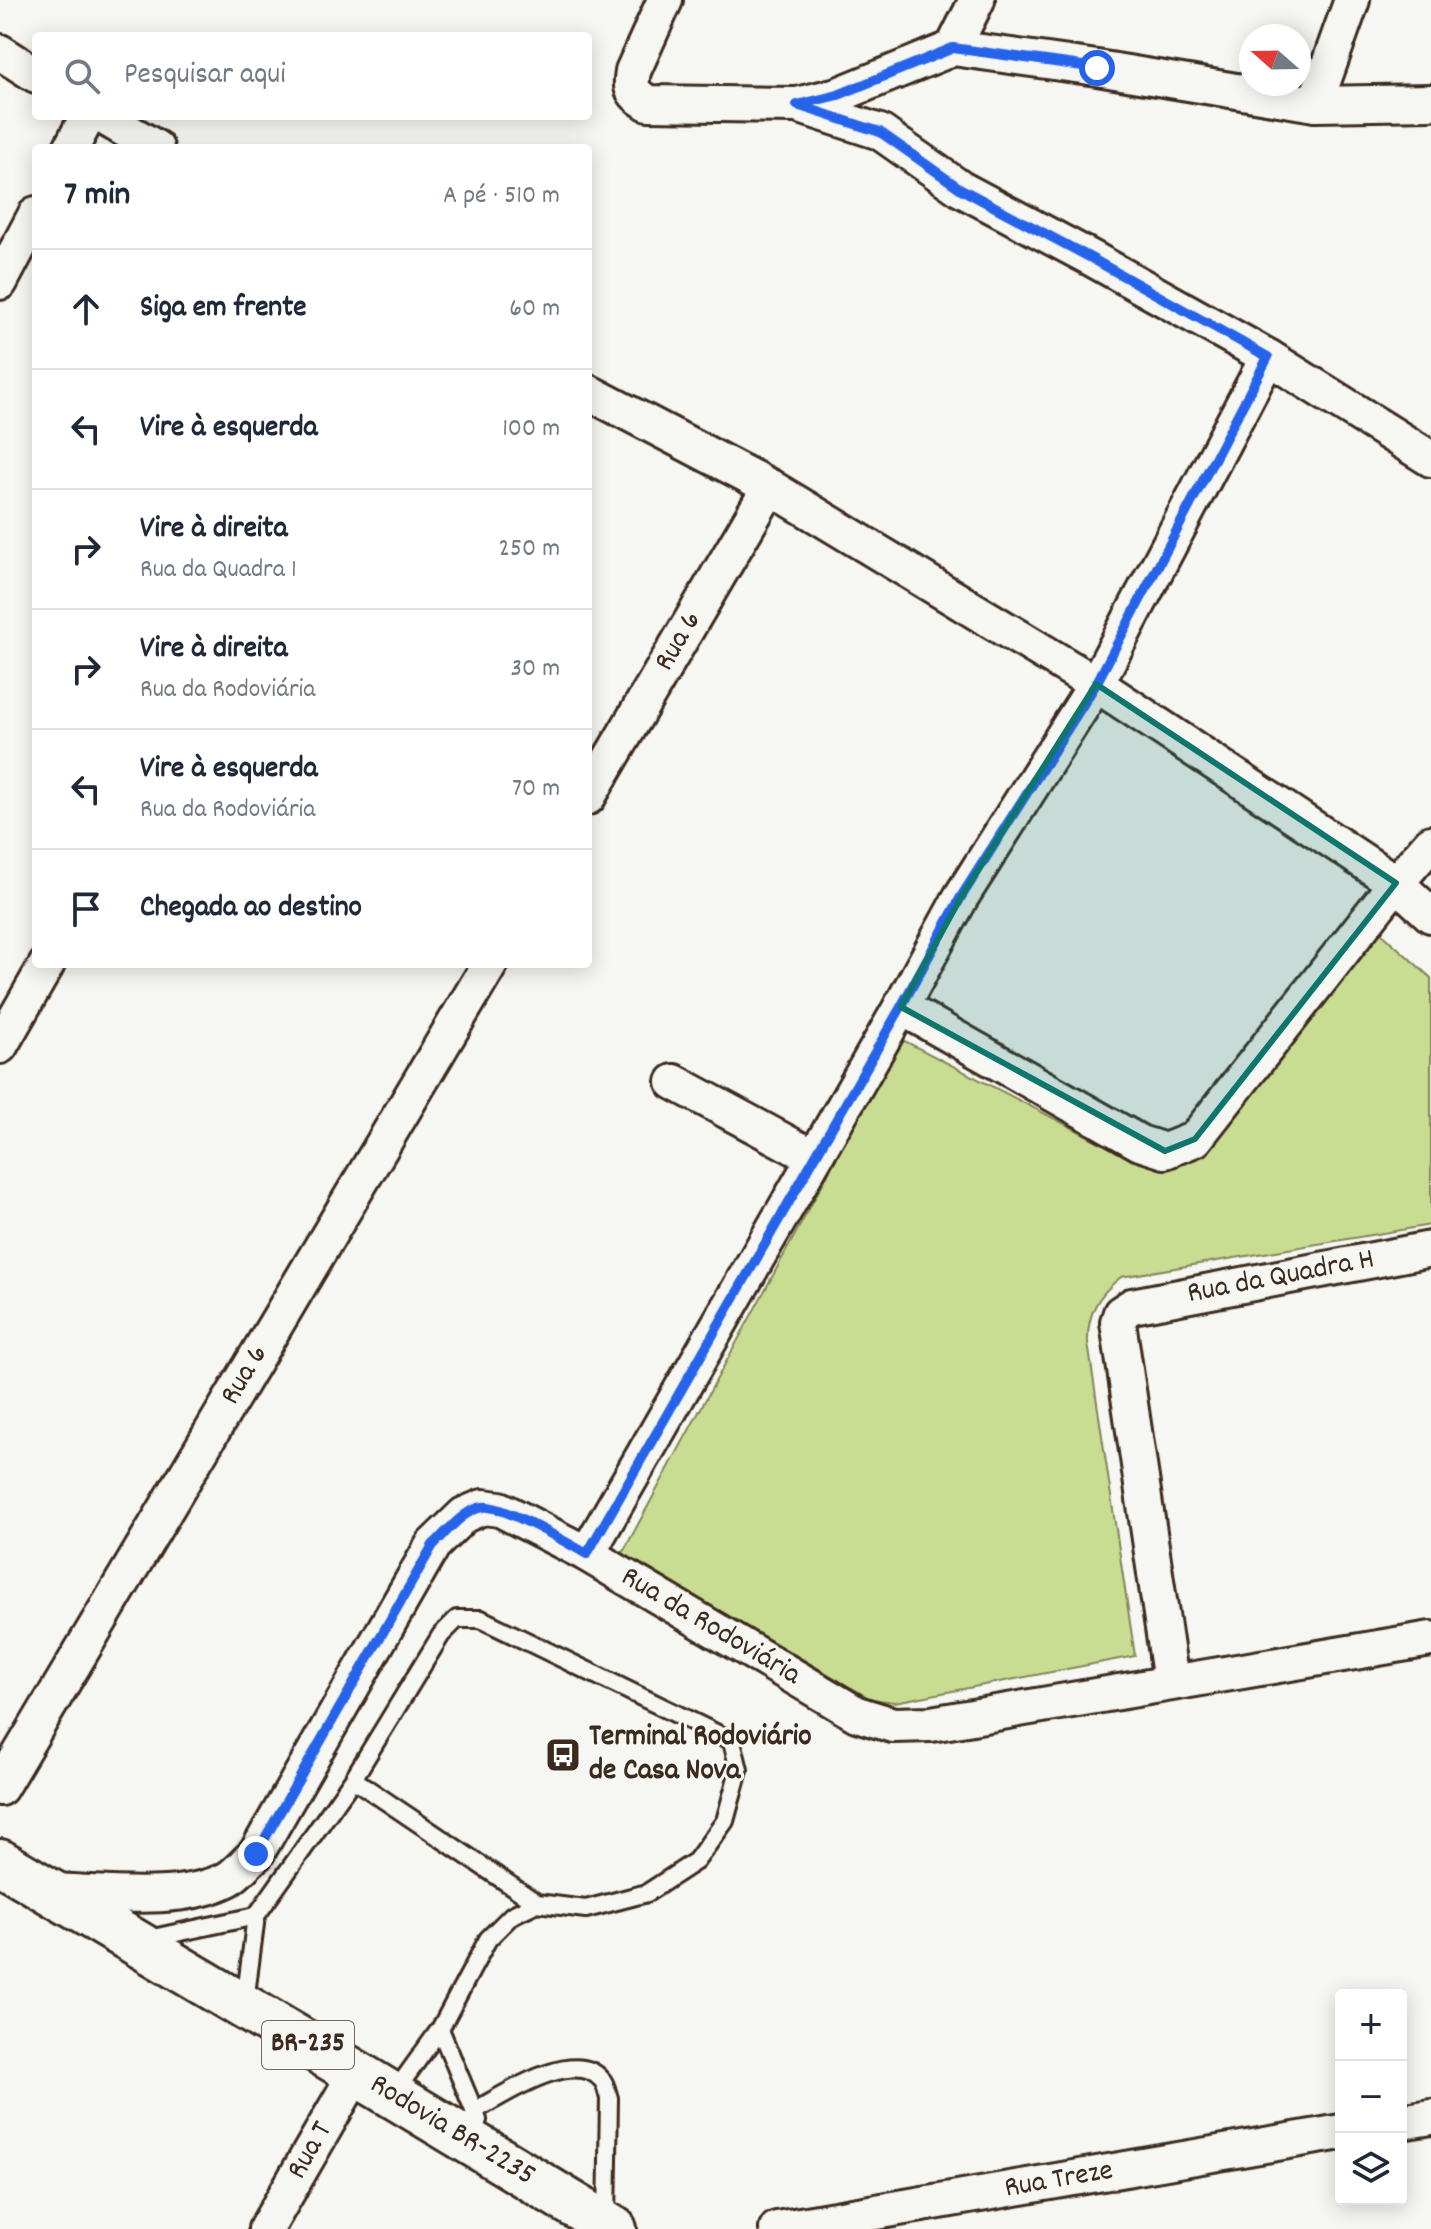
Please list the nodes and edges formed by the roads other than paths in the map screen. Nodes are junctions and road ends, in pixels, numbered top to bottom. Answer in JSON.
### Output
{"nodes":[{"id":1,"x":665,"y":0,"type":"edge"},
{"id":2,"x":977,"y":0,"type":"edge"},
{"id":3,"x":1352,"y":0,"type":"edge"},
{"id":4,"x":953,"y":48,"type":"junction"},
{"id":5,"x":0,"y":52,"type":"edge"},
{"id":6,"x":32,"y":72,"type":"edge"},
{"id":7,"x":1431,"y":102,"type":"edge"},
{"id":8,"x":1315,"y":104,"type":"junction"},
{"id":9,"x":797,"y":105,"type":"junction"},
{"id":10,"x":86,"y":120,"type":"edge"},
{"id":11,"x":109,"y":120,"type":"edge"},
{"id":12,"x":73,"y":144,"type":"edge"},
{"id":13,"x":149,"y":144,"type":"edge"},
{"id":14,"x":32,"y":222,"type":"edge"},
{"id":15,"x":0,"y":282,"type":"edge"},
{"id":16,"x":1268,"y":357,"type":"junction"},
{"id":17,"x":592,"y":394,"type":"edge"},
{"id":18,"x":1431,"y":459,"type":"edge"},
{"id":19,"x":770,"y":487,"type":"junction"},
{"id":20,"x":1096,"y":684,"type":"junction"},
{"id":21,"x":592,"y":790,"type":"edge"},
{"id":22,"x":1431,"y":843,"type":"edge"},
{"id":23,"x":1396,"y":883,"type":"junction"},
{"id":24,"x":1431,"y":915,"type":"edge"},
{"id":25,"x":45,"y":968,"type":"edge"},
{"id":26,"x":488,"y":968,"type":"edge"},
{"id":27,"x":901,"y":1007,"type":"junction"},
{"id":28,"x":0,"y":1046,"type":"edge"},
{"id":29,"x":674,"y":1082,"type":"dead end"},
{"id":30,"x":813,"y":1157,"type":"junction"},
{"id":31,"x":1431,"y":1249,"type":"edge"},
{"id":32,"x":587,"y":1554,"type":"junction"},
{"id":33,"x":1431,"y":1639,"type":"edge"},
{"id":34,"x":1171,"y":1682,"type":"junction"},
{"id":35,"x":353,"y":1779,"type":"junction"},
{"id":36,"x":0,"y":1788,"type":"edge"},
{"id":37,"x":0,"y":1862,"type":"edge"},
{"id":38,"x":48,"y":1891,"type":"junction"},
{"id":39,"x":537,"y":1903,"type":"junction"},
{"id":40,"x":256,"y":1916,"type":"junction"},
{"id":41,"x":135,"y":1942,"type":"junction"},
{"id":42,"x":245,"y":2007,"type":"junction"},
{"id":43,"x":440,"y":2029,"type":"junction"},
{"id":44,"x":356,"y":2073,"type":"junction"},
{"id":45,"x":393,"y":2095,"type":"junction"},
{"id":46,"x":474,"y":2111,"type":"junction"},
{"id":47,"x":1431,"y":2117,"type":"edge"},
{"id":48,"x":1407,"y":2121,"type":"edge"},
{"id":49,"x":1335,"y":2133,"type":"edge"},
{"id":50,"x":493,"y":2157,"type":"junction"},
{"id":51,"x":611,"y":2227,"type":"edge"},
{"id":52,"x":266,"y":2229,"type":"edge"},
{"id":53,"x":777,"y":2229,"type":"edge"}],
"edges":[{"from":1,"to":9,"type":"street"},
{"from":2,"to":4,"type":"street"},
{"from":3,"to":8,"type":"street"},
{"from":4,"to":8,"type":"street"},
{"from":4,"to":9,"type":"street"},
{"from":5,"to":6,"type":"street"},
{"from":7,"to":8,"type":"street"},
{"from":9,"to":16,"type":"street"},
{"from":10,"to":12,"type":"street"},
{"from":11,"to":13,"type":"street"},
{"from":14,"to":15,"type":"street"},
{"from":16,"to":18,"type":"street"},
{"from":16,"to":20,"type":"street"},
{"from":17,"to":19,"type":"street"},
{"from":19,"to":20,"type":"street"},
{"from":19,"to":21,"type":"street","name":"Rua 6"},
{"from":20,"to":23,"type":"street"},
{"from":20,"to":27,"type":"street"},
{"from":22,"to":23,"type":"street"},
{"from":23,"to":24,"type":"street"},
{"from":23,"to":27,"type":"street"},
{"from":25,"to":28,"type":"street"},
{"from":26,"to":36,"type":"street","name":"Rua 6"},
{"from":27,"to":30,"type":"street"},
{"from":29,"to":30,"type":"street"},
{"from":30,"to":32,"type":"street"},
{"from":31,"to":34,"type":"street","name":"Rua da Quadra H"},
{"from":32,"to":34,"type":"street","name":"Rua da Rodoviária"},
{"from":32,"to":38,"type":"street","name":"Rua da Rodoviária"},
{"from":33,"to":34,"type":"street","name":"Rua da Rodoviária"},
{"from":35,"to":39,"type":"lane"},
{"from":35,"to":39,"type":"lane"},
{"from":35,"to":40,"type":"lane"},
{"from":37,"to":38,"type":"main road","name":"Rodovia BR-2235","number":"BR-235"},
{"from":38,"to":41,"type":"main road","name":"Rodovia BR-2235","number":"BR-235"},
{"from":39,"to":43,"type":"lane"},
{"from":40,"to":41,"type":"lane"},
{"from":40,"to":42,"type":"lane"},
{"from":41,"to":42,"type":"main road","name":"Rodovia BR-2235","number":"BR-235"},
{"from":42,"to":44,"type":"main road","name":"Rodovia BR-2235","number":"BR-235"},
{"from":43,"to":45,"type":"lane"},
{"from":43,"to":46,"type":"lane"},
{"from":44,"to":45,"type":"main road","name":"Rodovia BR-2235","number":"BR-235"},
{"from":44,"to":52,"type":"street","name":"Rua T"},
{"from":45,"to":50,"type":"main road","name":"Rodovia BR-2235","number":"BR-235"},
{"from":46,"to":50,"type":"lane"},
{"from":46,"to":51,"type":"lane"},
{"from":47,"to":48,"type":"street"},
{"from":49,"to":53,"type":"street","name":"Rua Treze"},
{"from":50,"to":51,"type":"main road","name":"Rodovia BR-2235","number":"BR-235"}]}
